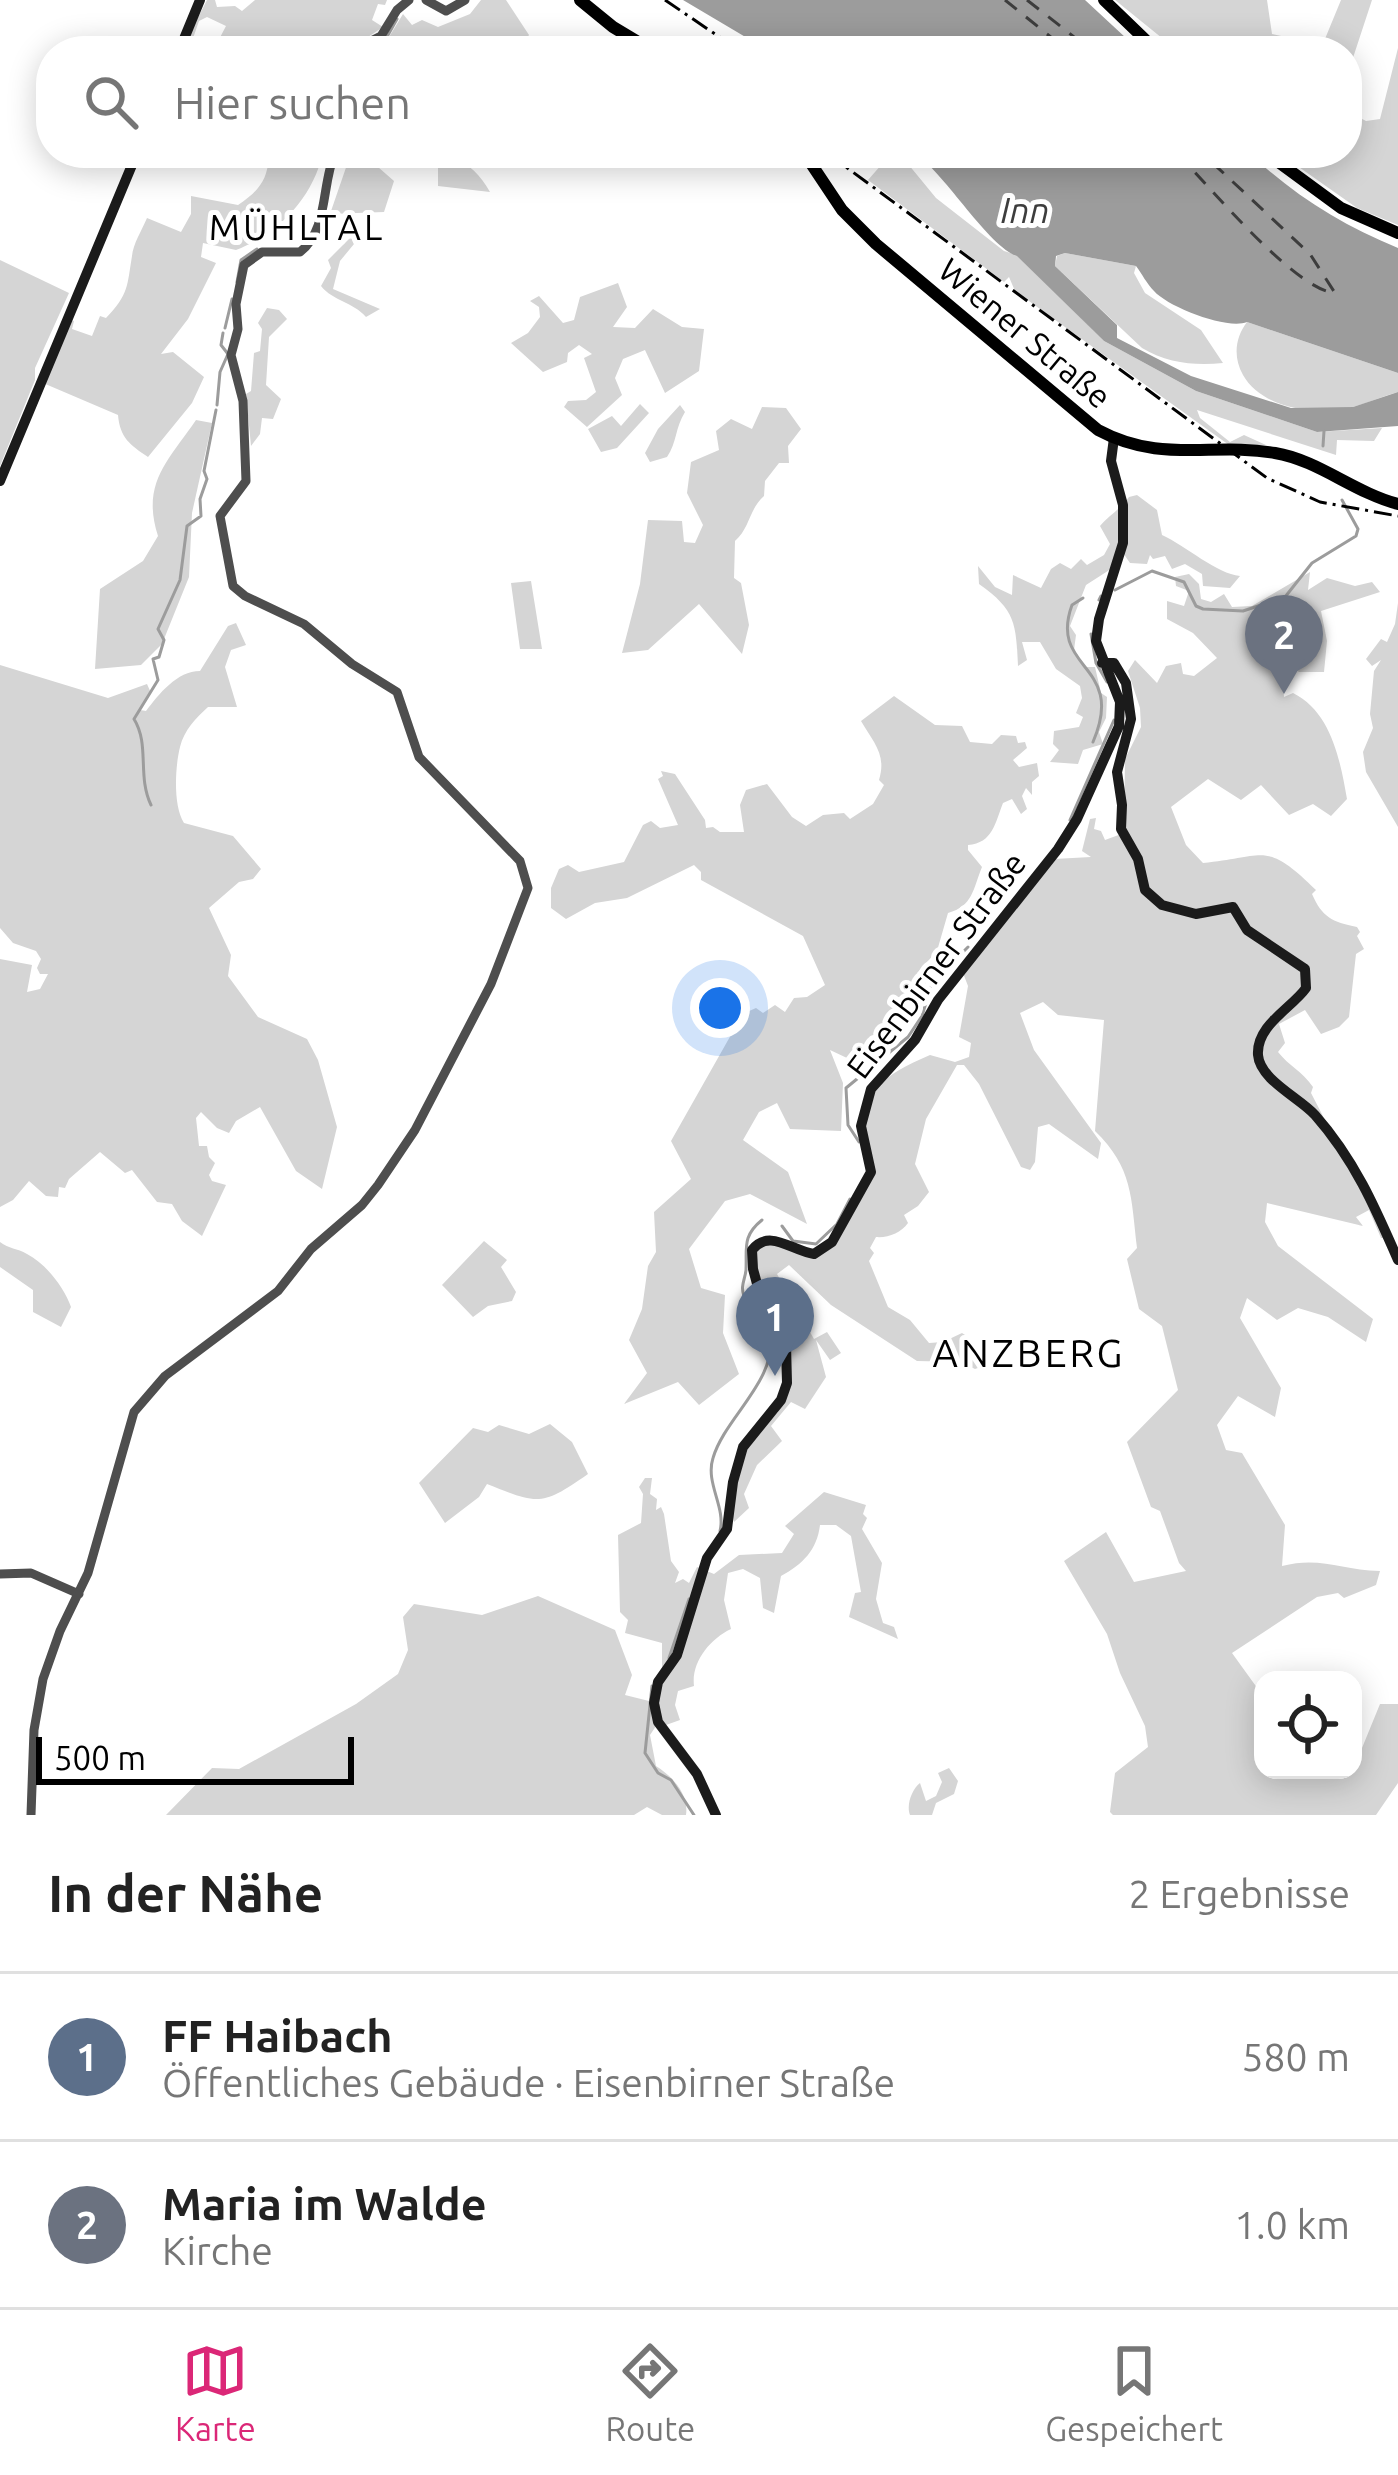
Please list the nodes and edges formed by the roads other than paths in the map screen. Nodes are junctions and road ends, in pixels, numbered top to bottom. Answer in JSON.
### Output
{"nodes":[{"id":1,"x":409,"y":0,"type":"edge"},
{"id":2,"x":426,"y":0,"type":"edge"},
{"id":3,"x":465,"y":0,"type":"edge"},
{"id":4,"x":580,"y":0,"type":"edge"},
{"id":5,"x":1104,"y":0,"type":"edge"},
{"id":6,"x":199,"y":3,"type":"edge"},
{"id":7,"x":185,"y":36,"type":"edge"},
{"id":8,"x":381,"y":36,"type":"edge"},
{"id":9,"x":628,"y":36,"type":"edge"},
{"id":10,"x":1141,"y":36,"type":"edge"},
{"id":11,"x":131,"y":168,"type":"edge"},
{"id":12,"x":328,"y":168,"type":"edge"},
{"id":13,"x":814,"y":168,"type":"edge"},
{"id":14,"x":1286,"y":168,"type":"edge"},
{"id":15,"x":1398,"y":233,"type":"edge"},
{"id":16,"x":1114,"y":438,"type":"junction"},
{"id":17,"x":0,"y":481,"type":"edge"},
{"id":18,"x":1398,"y":503,"type":"edge"},
{"id":19,"x":1102,"y":663,"type":"junction"},
{"id":20,"x":1398,"y":1260,"type":"edge"},
{"id":21,"x":0,"y":1574,"type":"edge"},
{"id":22,"x":79,"y":1594,"type":"junction"},
{"id":23,"x":31,"y":1815,"type":"edge"},
{"id":24,"x":716,"y":1815,"type":"edge"}],
"edges":[{"from":1,"to":8,"type":"street"},
{"from":2,"to":3,"type":"street"},
{"from":4,"to":9,"type":"main road"},
{"from":5,"to":10,"type":"main road"},
{"from":6,"to":7,"type":"main road"},
{"from":11,"to":17,"type":"main road"},
{"from":12,"to":22,"type":"street"},
{"from":13,"to":16,"type":"main road","name":"Wiener Straße"},
{"from":14,"to":15,"type":"main road"},
{"from":16,"to":18,"type":"main road","name":"Wiener Straße"},
{"from":16,"to":19,"type":"main road","name":"Eisenbirner Straße"},
{"from":19,"to":20,"type":"main road"},
{"from":19,"to":24,"type":"main road","name":"Eisenbirner Straße"},
{"from":21,"to":22,"type":"street"},
{"from":22,"to":23,"type":"street"}]}
